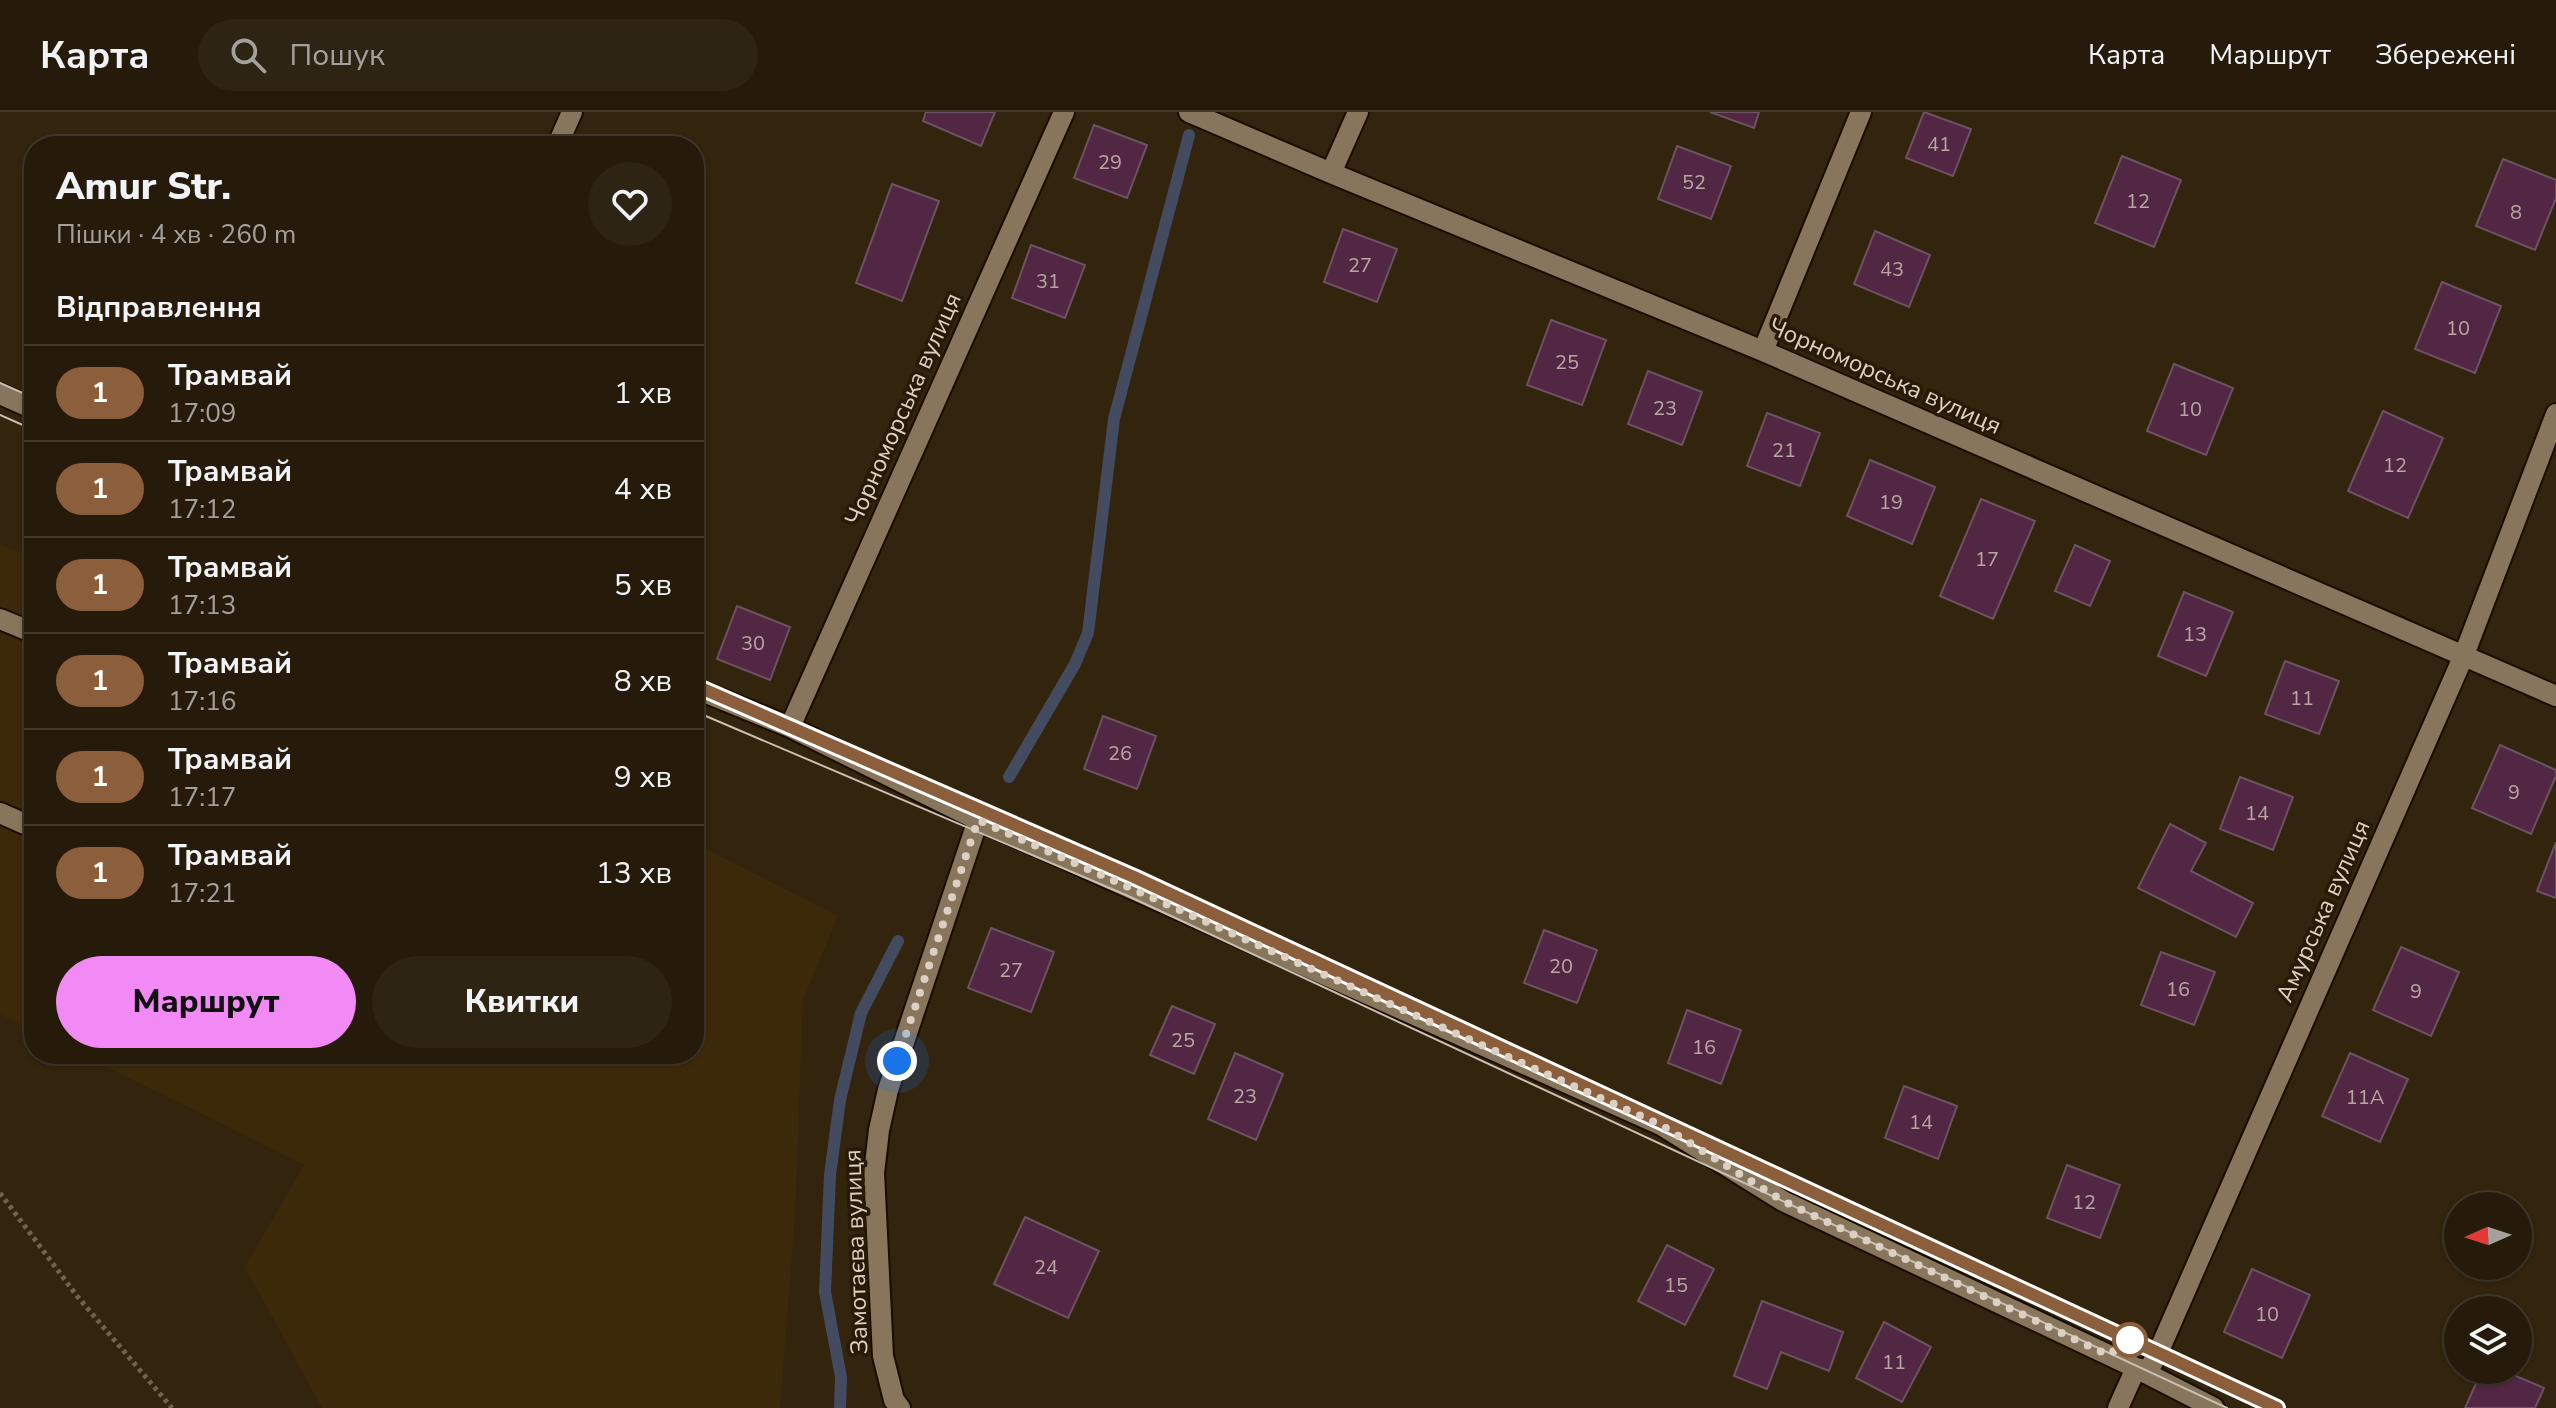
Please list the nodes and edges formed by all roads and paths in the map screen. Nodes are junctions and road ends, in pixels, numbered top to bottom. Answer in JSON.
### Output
{"nodes":[{"id":1,"x":572,"y":112,"type":"edge"},
{"id":2,"x":1064,"y":112,"type":"edge"},
{"id":3,"x":1189,"y":112,"type":"edge"},
{"id":4,"x":1358,"y":112,"type":"edge"},
{"id":5,"x":1861,"y":112,"type":"edge"},
{"id":6,"x":561,"y":136,"type":"edge"},
{"id":7,"x":1331,"y":173,"type":"junction"},
{"id":8,"x":1763,"y":351,"type":"junction"},
{"id":9,"x":0,"y":394,"type":"edge"},
{"id":10,"x":24,"y":405,"type":"edge"},
{"id":11,"x":2556,"y":414,"type":"edge"},
{"id":12,"x":0,"y":619,"type":"edge"},
{"id":13,"x":24,"y":629,"type":"edge"},
{"id":14,"x":2464,"y":655,"type":"junction"},
{"id":15,"x":704,"y":692,"type":"edge"},
{"id":16,"x":2556,"y":696,"type":"edge"},
{"id":17,"x":790,"y":727,"type":"junction"},
{"id":18,"x":0,"y":813,"type":"edge"},
{"id":19,"x":978,"y":820,"type":"junction"},
{"id":20,"x":24,"y":824,"type":"edge"},
{"id":21,"x":0,"y":1193,"type":"edge"},
{"id":22,"x":2136,"y":1368,"type":"junction"},
{"id":23,"x":172,"y":1408,"type":"edge"},
{"id":24,"x":900,"y":1408,"type":"edge"},
{"id":25,"x":2118,"y":1408,"type":"edge"},
{"id":26,"x":2214,"y":1408,"type":"edge"}],
"edges":[{"from":1,"to":6,"type":"street"},
{"from":2,"to":17,"type":"street","name":"Чорноморська вулиця"},
{"from":3,"to":7,"type":"street","name":"Чорноморська вулиця"},
{"from":4,"to":7,"type":"street"},
{"from":5,"to":8,"type":"street"},
{"from":7,"to":8,"type":"street","name":"Чорноморська вулиця"},
{"from":8,"to":14,"type":"street","name":"Чорноморська вулиця"},
{"from":9,"to":10,"type":"street"},
{"from":11,"to":14,"type":"street","name":"Амурська вулиця"},
{"from":12,"to":13,"type":"street"},
{"from":14,"to":16,"type":"street","name":"Чорноморська вулиця"},
{"from":14,"to":22,"type":"street","name":"Амурська вулиця"},
{"from":15,"to":17,"type":"street"},
{"from":17,"to":19,"type":"street"},
{"from":18,"to":20,"type":"street"},
{"from":19,"to":22,"type":"street"},
{"from":19,"to":24,"type":"street","name":"Замотаєва вулиця"},
{"from":21,"to":23,"type":"path"},
{"from":22,"to":25,"type":"street","name":"Амурська вулиця"},
{"from":22,"to":26,"type":"street"}]}
